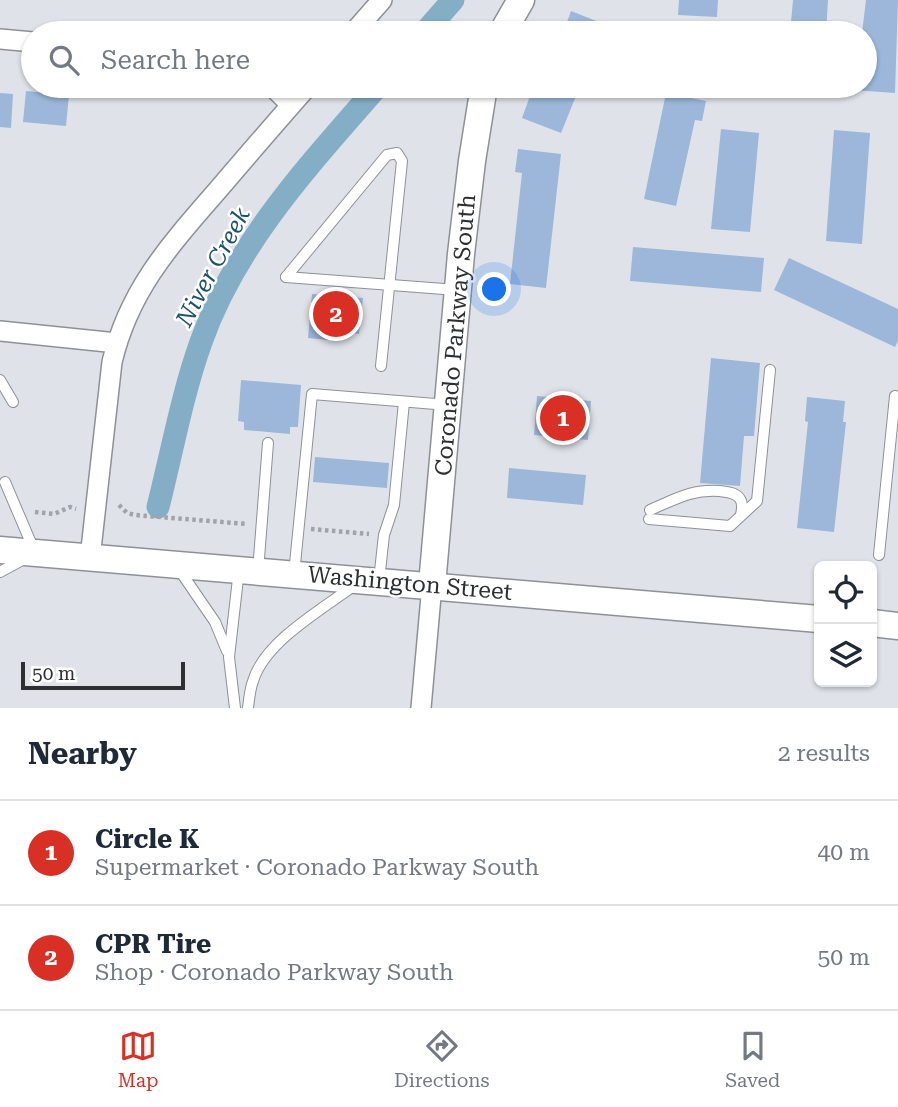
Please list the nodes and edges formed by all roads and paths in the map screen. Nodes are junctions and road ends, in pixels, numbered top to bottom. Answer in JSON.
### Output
{"nodes":[{"id":1,"x":382,"y":0,"type":"edge"},
{"id":2,"x":521,"y":0,"type":"edge"},
{"id":3,"x":364,"y":21,"type":"edge"},
{"id":4,"x":509,"y":21,"type":"edge"},
{"id":5,"x":0,"y":38,"type":"edge"},
{"id":6,"x":21,"y":41,"type":"edge"},
{"id":7,"x":284,"y":98,"type":"edge"},
{"id":8,"x":297,"y":98,"type":"edge"},
{"id":9,"x":482,"y":98,"type":"edge"},
{"id":10,"x":291,"y":105,"type":"junction"},
{"id":11,"x":389,"y":284,"type":"junction"},
{"id":12,"x":458,"y":290,"type":"junction"},
{"id":13,"x":0,"y":331,"type":"edge"},
{"id":14,"x":117,"y":343,"type":"junction"},
{"id":15,"x":382,"y":366,"type":"dead end"},
{"id":16,"x":770,"y":370,"type":"dead end"},
{"id":17,"x":0,"y":380,"type":"edge"},
{"id":18,"x":895,"y":396,"type":"dead end"},
{"id":19,"x":13,"y":402,"type":"dead end"},
{"id":20,"x":404,"y":402,"type":"junction"},
{"id":21,"x":448,"y":405,"type":"junction"},
{"id":22,"x":268,"y":443,"type":"dead end"},
{"id":23,"x":2,"y":485,"type":"edge"},
{"id":24,"x":72,"y":509,"type":"dead end"},
{"id":25,"x":28,"y":511,"type":"dead end"},
{"id":26,"x":741,"y":515,"type":"junction"},
{"id":27,"x":0,"y":550,"type":"edge"},
{"id":28,"x":35,"y":553,"type":"junction"},
{"id":29,"x":879,"y":555,"type":"dead end"},
{"id":30,"x":90,"y":558,"type":"junction"},
{"id":31,"x":176,"y":565,"type":"junction"},
{"id":32,"x":248,"y":570,"type":"junction"},
{"id":33,"x":0,"y":572,"type":"edge"},
{"id":34,"x":294,"y":574,"type":"junction"},
{"id":35,"x":370,"y":580,"type":"junction"},
{"id":36,"x":432,"y":585,"type":"junction"},
{"id":37,"x":814,"y":619,"type":"edge"},
{"id":38,"x":877,"y":624,"type":"edge"},
{"id":39,"x":898,"y":626,"type":"edge"},
{"id":40,"x":229,"y":657,"type":"junction"},
{"id":41,"x":235,"y":708,"type":"edge"},
{"id":42,"x":248,"y":708,"type":"edge"},
{"id":43,"x":421,"y":708,"type":"edge"}],
"edges":[{"from":1,"to":3,"type":"street"},
{"from":2,"to":4,"type":"main road"},
{"from":5,"to":6,"type":"street"},
{"from":7,"to":10,"type":"street"},
{"from":8,"to":10,"type":"street"},
{"from":9,"to":12,"type":"main road","name":"Coronado Parkway South"},
{"from":10,"to":14,"type":"street"},
{"from":11,"to":11,"type":"lane"},
{"from":11,"to":12,"type":"lane"},
{"from":11,"to":15,"type":"lane"},
{"from":12,"to":21,"type":"main road","name":"Coronado Parkway South"},
{"from":13,"to":14,"type":"street"},
{"from":14,"to":30,"type":"street"},
{"from":16,"to":26,"type":"lane"},
{"from":17,"to":19,"type":"lane"},
{"from":18,"to":29,"type":"lane"},
{"from":20,"to":21,"type":"lane"},
{"from":20,"to":34,"type":"lane"},
{"from":20,"to":35,"type":"lane"},
{"from":21,"to":36,"type":"main road","name":"Coronado Parkway South"},
{"from":22,"to":32,"type":"lane"},
{"from":23,"to":28,"type":"lane"},
{"from":24,"to":25,"type":"path"},
{"from":26,"to":26,"type":"lane"},
{"from":27,"to":28,"type":"main road","name":"Washington Street"},
{"from":28,"to":30,"type":"main road","name":"Washington Street"},
{"from":28,"to":33,"type":"lane"},
{"from":30,"to":31,"type":"main road","name":"Washington Street"},
{"from":31,"to":32,"type":"main road","name":"Washington Street"},
{"from":31,"to":40,"type":"lane"},
{"from":32,"to":34,"type":"main road","name":"Washington Street"},
{"from":32,"to":40,"type":"lane"},
{"from":34,"to":35,"type":"main road","name":"Washington Street"},
{"from":35,"to":36,"type":"main road","name":"Washington Street"},
{"from":35,"to":42,"type":"lane"},
{"from":36,"to":37,"type":"main road","name":"Washington Street"},
{"from":36,"to":43,"type":"street"},
{"from":38,"to":39,"type":"main road"},
{"from":40,"to":41,"type":"lane"}]}
